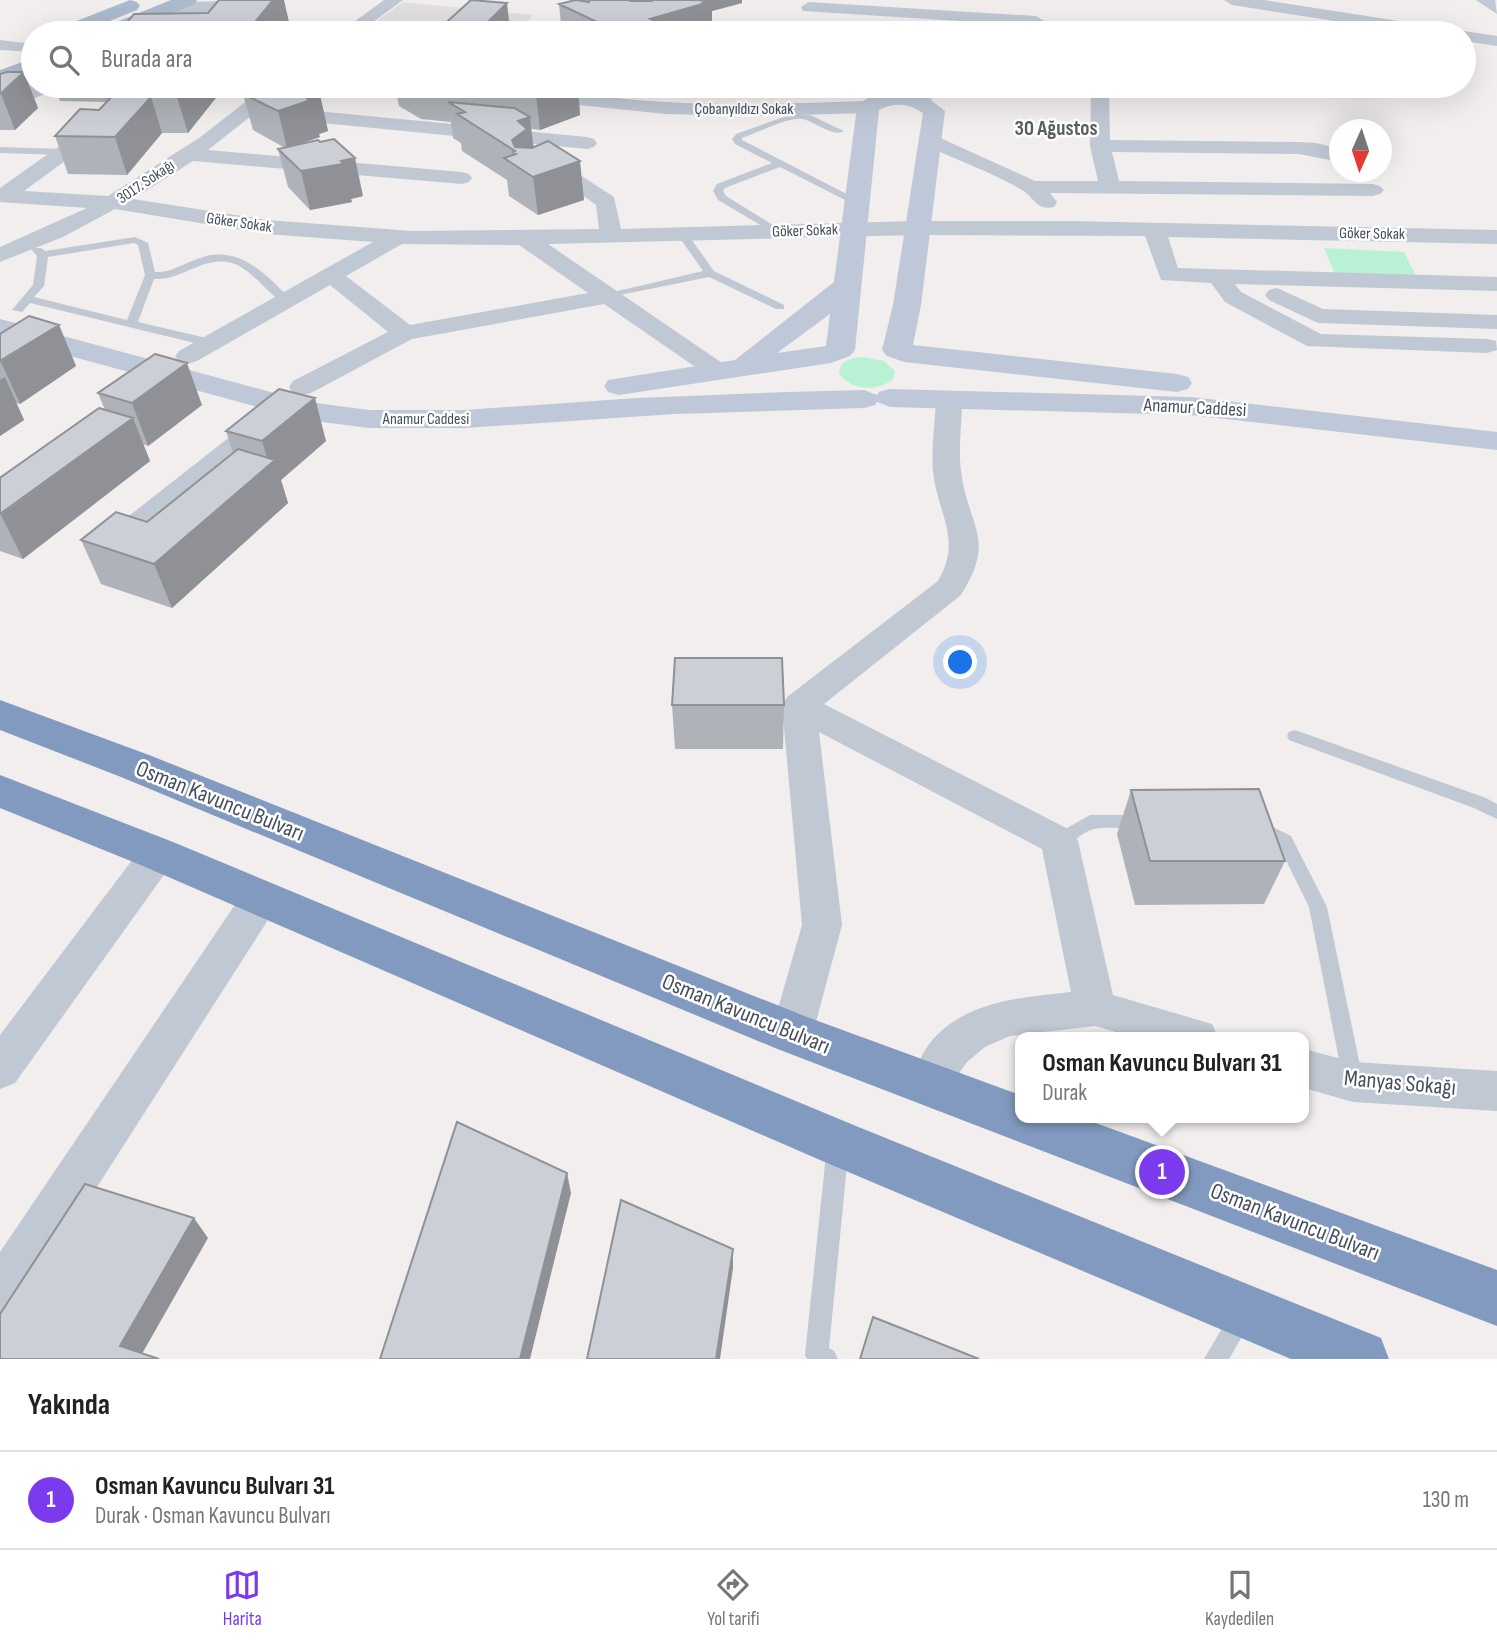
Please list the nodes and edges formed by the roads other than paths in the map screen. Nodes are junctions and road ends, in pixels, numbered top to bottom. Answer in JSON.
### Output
{"nodes":[{"id":1,"x":145,"y":0,"type":"edge"},
{"id":2,"x":249,"y":0,"type":"edge"},
{"id":3,"x":395,"y":0,"type":"edge"},
{"id":4,"x":1023,"y":0,"type":"edge"},
{"id":5,"x":1232,"y":0,"type":"edge"},
{"id":6,"x":1484,"y":0,"type":"edge"},
{"id":7,"x":180,"y":3,"type":"edge"},
{"id":8,"x":809,"y":7,"type":"dead end"},
{"id":9,"x":1497,"y":9,"type":"edge"},
{"id":10,"x":681,"y":12,"type":"edge"},
{"id":11,"x":93,"y":21,"type":"edge"},
{"id":12,"x":136,"y":21,"type":"edge"},
{"id":13,"x":364,"y":21,"type":"edge"},
{"id":14,"x":700,"y":21,"type":"edge"},
{"id":15,"x":971,"y":21,"type":"edge"},
{"id":16,"x":1036,"y":21,"type":"edge"},
{"id":17,"x":1367,"y":21,"type":"edge"},
{"id":18,"x":1476,"y":38,"type":"edge"},
{"id":19,"x":1497,"y":41,"type":"edge"},
{"id":20,"x":0,"y":45,"type":"edge"},
{"id":21,"x":21,"y":50,"type":"edge"},
{"id":22,"x":21,"y":54,"type":"edge"},
{"id":23,"x":0,"y":59,"type":"edge"},
{"id":24,"x":21,"y":61,"type":"edge"},
{"id":25,"x":0,"y":77,"type":"edge"},
{"id":26,"x":21,"y":98,"type":"edge"},
{"id":27,"x":151,"y":98,"type":"edge"},
{"id":28,"x":262,"y":98,"type":"edge"},
{"id":29,"x":580,"y":98,"type":"edge"},
{"id":30,"x":920,"y":98,"type":"edge"},
{"id":31,"x":1100,"y":98,"type":"edge"},
{"id":32,"x":917,"y":100,"type":"junction"},
{"id":33,"x":602,"y":102,"type":"junction"},
{"id":34,"x":0,"y":107,"type":"edge"},
{"id":35,"x":868,"y":107,"type":"junction"},
{"id":36,"x":245,"y":110,"type":"junction"},
{"id":37,"x":839,"y":131,"type":"dead end"},
{"id":38,"x":596,"y":133,"type":"junction"},
{"id":39,"x":929,"y":140,"type":"junction"},
{"id":40,"x":1100,"y":146,"type":"junction"},
{"id":41,"x":1213,"y":147,"type":"junction"},
{"id":42,"x":0,"y":150,"type":"edge"},
{"id":43,"x":63,"y":152,"type":"junction"},
{"id":44,"x":1329,"y":153,"type":"edge"},
{"id":45,"x":187,"y":154,"type":"junction"},
{"id":46,"x":781,"y":163,"type":"junction"},
{"id":47,"x":463,"y":178,"type":"dead end"},
{"id":48,"x":1366,"y":182,"type":"edge"},
{"id":49,"x":1110,"y":186,"type":"junction"},
{"id":50,"x":1032,"y":187,"type":"junction"},
{"id":51,"x":1231,"y":188,"type":"junction"},
{"id":52,"x":1373,"y":190,"type":"junction"},
{"id":53,"x":1,"y":196,"type":"edge"},
{"id":54,"x":857,"y":202,"type":"junction"},
{"id":55,"x":115,"y":203,"type":"junction"},
{"id":56,"x":916,"y":228,"type":"junction"},
{"id":57,"x":1070,"y":228,"type":"junction"},
{"id":58,"x":854,"y":229,"type":"junction"},
{"id":59,"x":1154,"y":229,"type":"junction"},
{"id":60,"x":778,"y":232,"type":"junction"},
{"id":61,"x":1285,"y":232,"type":"junction"},
{"id":62,"x":682,"y":234,"type":"junction"},
{"id":63,"x":1413,"y":235,"type":"junction"},
{"id":64,"x":611,"y":236,"type":"junction"},
{"id":65,"x":398,"y":237,"type":"junction"},
{"id":66,"x":1497,"y":237,"type":"edge"},
{"id":67,"x":524,"y":238,"type":"junction"},
{"id":68,"x":36,"y":250,"type":"junction"},
{"id":69,"x":0,"y":255,"type":"edge"},
{"id":70,"x":710,"y":273,"type":"junction"},
{"id":71,"x":150,"y":275,"type":"junction"},
{"id":72,"x":331,"y":275,"type":"junction"},
{"id":73,"x":1218,"y":276,"type":"junction"},
{"id":74,"x":1263,"y":277,"type":"junction"},
{"id":75,"x":1307,"y":279,"type":"junction"},
{"id":76,"x":1402,"y":281,"type":"junction"},
{"id":77,"x":1446,"y":282,"type":"junction"},
{"id":78,"x":848,"y":284,"type":"junction"},
{"id":79,"x":1497,"y":284,"type":"edge"},
{"id":80,"x":609,"y":296,"type":"junction"},
{"id":81,"x":286,"y":301,"type":"junction"},
{"id":82,"x":780,"y":307,"type":"dead end"},
{"id":83,"x":11,"y":310,"type":"edge"},
{"id":84,"x":1423,"y":319,"type":"junction"},
{"id":85,"x":1472,"y":321,"type":"junction"},
{"id":86,"x":1497,"y":322,"type":"edge"},
{"id":87,"x":131,"y":325,"type":"junction"},
{"id":88,"x":405,"y":333,"type":"junction"},
{"id":89,"x":199,"y":349,"type":"junction"},
{"id":90,"x":868,"y":350,"type":"junction"},
{"id":91,"x":1492,"y":353,"type":"edge"},
{"id":92,"x":732,"y":369,"type":"junction"},
{"id":93,"x":294,"y":396,"type":"junction"},
{"id":94,"x":877,"y":399,"type":"junction"},
{"id":95,"x":949,"y":400,"type":"junction"},
{"id":96,"x":1497,"y":423,"type":"edge"},
{"id":97,"x":1497,"y":441,"type":"edge"},
{"id":98,"x":101,"y":554,"type":"edge"},
{"id":99,"x":799,"y":706,"type":"junction"},
{"id":100,"x":0,"y":714,"type":"edge"},
{"id":101,"x":1295,"y":736,"type":"dead end"},
{"id":102,"x":0,"y":791,"type":"edge"},
{"id":103,"x":1497,"y":812,"type":"edge"},
{"id":104,"x":1156,"y":822,"type":"edge"},
{"id":105,"x":1236,"y":822,"type":"edge"},
{"id":106,"x":1059,"y":841,"type":"junction"},
{"id":107,"x":158,"y":854,"type":"junction"},
{"id":108,"x":261,"y":898,"type":"junction"},
{"id":109,"x":1095,"y":1008,"type":"junction"},
{"id":110,"x":1179,"y":1032,"type":"edge"},
{"id":111,"x":792,"y":1033,"type":"junction"},
{"id":112,"x":0,"y":1069,"type":"edge"},
{"id":113,"x":1309,"y":1070,"type":"edge"},
{"id":114,"x":1353,"y":1083,"type":"junction"},
{"id":115,"x":930,"y":1086,"type":"junction"},
{"id":116,"x":1497,"y":1091,"type":"edge"},
{"id":117,"x":1015,"y":1118,"type":"edge"},
{"id":118,"x":1029,"y":1123,"type":"edge"},
{"id":119,"x":838,"y":1143,"type":"junction"},
{"id":120,"x":0,"y":1295,"type":"edge"},
{"id":121,"x":1497,"y":1298,"type":"edge"},
{"id":122,"x":1245,"y":1311,"type":"junction"},
{"id":123,"x":826,"y":1359,"type":"edge"},
{"id":124,"x":1216,"y":1359,"type":"edge"},
{"id":125,"x":1360,"y":1359,"type":"edge"}],
"edges":[{"from":1,"to":11,"type":"main road"},
{"from":2,"to":7,"type":"street"},
{"from":3,"to":13,"type":"street"},
{"from":4,"to":16,"type":"street"},
{"from":5,"to":17,"type":"street"},
{"from":6,"to":9,"type":"street"},
{"from":7,"to":12,"type":"main road"},
{"from":8,"to":15,"type":"street"},
{"from":10,"to":14,"type":"lane"},
{"from":18,"to":19,"type":"street"},
{"from":20,"to":21,"type":"street"},
{"from":22,"to":23,"type":"main road"},
{"from":24,"to":25,"type":"main road"},
{"from":26,"to":34,"type":"street"},
{"from":27,"to":43,"type":"street"},
{"from":28,"to":36,"type":"street","name":"3017. Sokağı"},
{"from":29,"to":33,"type":"street","name":"Çobanyıldızı Sokak"},
{"from":30,"to":32,"type":"street"},
{"from":31,"to":40,"type":"street"},
{"from":32,"to":35,"type":"street"},
{"from":32,"to":39,"type":"street"},
{"from":33,"to":35,"type":"street","name":"Çobanyıldızı Sokak"},
{"from":33,"to":38,"type":"street"},
{"from":35,"to":54,"type":"street"},
{"from":36,"to":38,"type":"street"},
{"from":36,"to":45,"type":"street","name":"3017. Sokağı"},
{"from":37,"to":46,"type":"lane"},
{"from":38,"to":64,"type":"street"},
{"from":39,"to":50,"type":"street"},
{"from":39,"to":56,"type":"street"},
{"from":40,"to":41,"type":"street"},
{"from":40,"to":49,"type":"street"},
{"from":41,"to":44,"type":"street"},
{"from":41,"to":51,"type":"street"},
{"from":42,"to":43,"type":"lane"},
{"from":43,"to":53,"type":"street"},
{"from":45,"to":47,"type":"street"},
{"from":45,"to":55,"type":"street","name":"3017. Sokağı"},
{"from":46,"to":54,"type":"lane"},
{"from":46,"to":60,"type":"lane"},
{"from":48,"to":52,"type":"street"},
{"from":49,"to":50,"type":"street"},
{"from":49,"to":51,"type":"street"},
{"from":50,"to":57,"type":"street"},
{"from":51,"to":52,"type":"street"},
{"from":52,"to":63,"type":"street"},
{"from":53,"to":55,"type":"street","name":"Göker Sokak"},
{"from":54,"to":58,"type":"street"},
{"from":55,"to":65,"type":"street","name":"Göker Sokak"},
{"from":55,"to":68,"type":"street","name":"3017. Sokağı"},
{"from":56,"to":57,"type":"street","name":"Göker Sokak"},
{"from":56,"to":58,"type":"street","name":"Göker Sokak"},
{"from":56,"to":90,"type":"street"},
{"from":57,"to":59,"type":"street","name":"Göker Sokak"},
{"from":58,"to":60,"type":"street","name":"Göker Sokak"},
{"from":58,"to":78,"type":"street"},
{"from":59,"to":61,"type":"street","name":"Göker Sokak"},
{"from":59,"to":73,"type":"street"},
{"from":60,"to":62,"type":"street","name":"Göker Sokak"},
{"from":61,"to":63,"type":"street","name":"Göker Sokak"},
{"from":61,"to":75,"type":"street"},
{"from":62,"to":64,"type":"street","name":"Göker Sokak"},
{"from":62,"to":70,"type":"lane"},
{"from":63,"to":66,"type":"street","name":"Göker Sokak"},
{"from":63,"to":77,"type":"street"},
{"from":64,"to":67,"type":"street","name":"Göker Sokak"},
{"from":65,"to":67,"type":"street","name":"Göker Sokak"},
{"from":65,"to":72,"type":"street"},
{"from":67,"to":80,"type":"street"},
{"from":68,"to":69,"type":"street","name":"3017. Sokağı"},
{"from":68,"to":71,"type":"lane"},
{"from":68,"to":83,"type":"lane"},
{"from":70,"to":80,"type":"lane"},
{"from":70,"to":82,"type":"lane"},
{"from":71,"to":81,"type":"lane"},
{"from":71,"to":87,"type":"lane"},
{"from":72,"to":81,"type":"street"},
{"from":72,"to":88,"type":"street"},
{"from":73,"to":74,"type":"street"},
{"from":73,"to":91,"type":"street"},
{"from":74,"to":75,"type":"street"},
{"from":74,"to":84,"type":"street"},
{"from":75,"to":76,"type":"street"},
{"from":76,"to":77,"type":"street"},
{"from":76,"to":84,"type":"street"},
{"from":77,"to":79,"type":"street"},
{"from":77,"to":85,"type":"street"},
{"from":78,"to":90,"type":"street"},
{"from":78,"to":92,"type":"street"},
{"from":80,"to":88,"type":"street"},
{"from":80,"to":92,"type":"street"},
{"from":81,"to":89,"type":"street"},
{"from":83,"to":87,"type":"lane"},
{"from":83,"to":89,"type":"street","name":"Anamur Caddesi"},
{"from":83,"to":93,"type":"street","name":"Anamur Caddesi"},
{"from":84,"to":85,"type":"street"},
{"from":85,"to":86,"type":"street"},
{"from":85,"to":91,"type":"street"},
{"from":87,"to":89,"type":"lane"},
{"from":88,"to":93,"type":"street"},
{"from":89,"to":93,"type":"street","name":"Anamur Caddesi"},
{"from":90,"to":92,"type":"street","name":"Anamur Caddesi"},
{"from":90,"to":94,"type":"street"},
{"from":90,"to":94,"type":"street"},
{"from":90,"to":96,"type":"street","name":"Anamur Caddesi"},
{"from":92,"to":93,"type":"street","name":"Anamur Caddesi"},
{"from":93,"to":94,"type":"street","name":"Anamur Caddesi"},
{"from":93,"to":98,"type":"street"},
{"from":94,"to":95,"type":"street","name":"Anamur Caddesi"},
{"from":95,"to":97,"type":"street","name":"Anamur Caddesi"},
{"from":95,"to":99,"type":"street"},
{"from":99,"to":106,"type":"street"},
{"from":99,"to":111,"type":"street"},
{"from":100,"to":111,"type":"highway","name":"Osman Kavuncu Bulvarı"},
{"from":101,"to":103,"type":"lane"},
{"from":102,"to":107,"type":"highway"},
{"from":104,"to":106,"type":"lane"},
{"from":105,"to":114,"type":"lane"},
{"from":106,"to":109,"type":"street"},
{"from":107,"to":108,"type":"highway"},
{"from":107,"to":112,"type":"street"},
{"from":108,"to":119,"type":"highway"},
{"from":108,"to":120,"type":"street"},
{"from":109,"to":110,"type":"street"},
{"from":109,"to":115,"type":"street"},
{"from":111,"to":115,"type":"highway","name":"Osman Kavuncu Bulvarı"},
{"from":113,"to":114,"type":"street","name":"Manyas Sokağı"},
{"from":114,"to":116,"type":"street","name":"Manyas Sokağı"},
{"from":115,"to":117,"type":"highway","name":"Osman Kavuncu Bulvarı"},
{"from":118,"to":121,"type":"highway","name":"Osman Kavuncu Bulvarı"},
{"from":119,"to":122,"type":"highway"},
{"from":119,"to":123,"type":"lane"},
{"from":122,"to":124,"type":"lane"},
{"from":122,"to":125,"type":"highway"}]}
